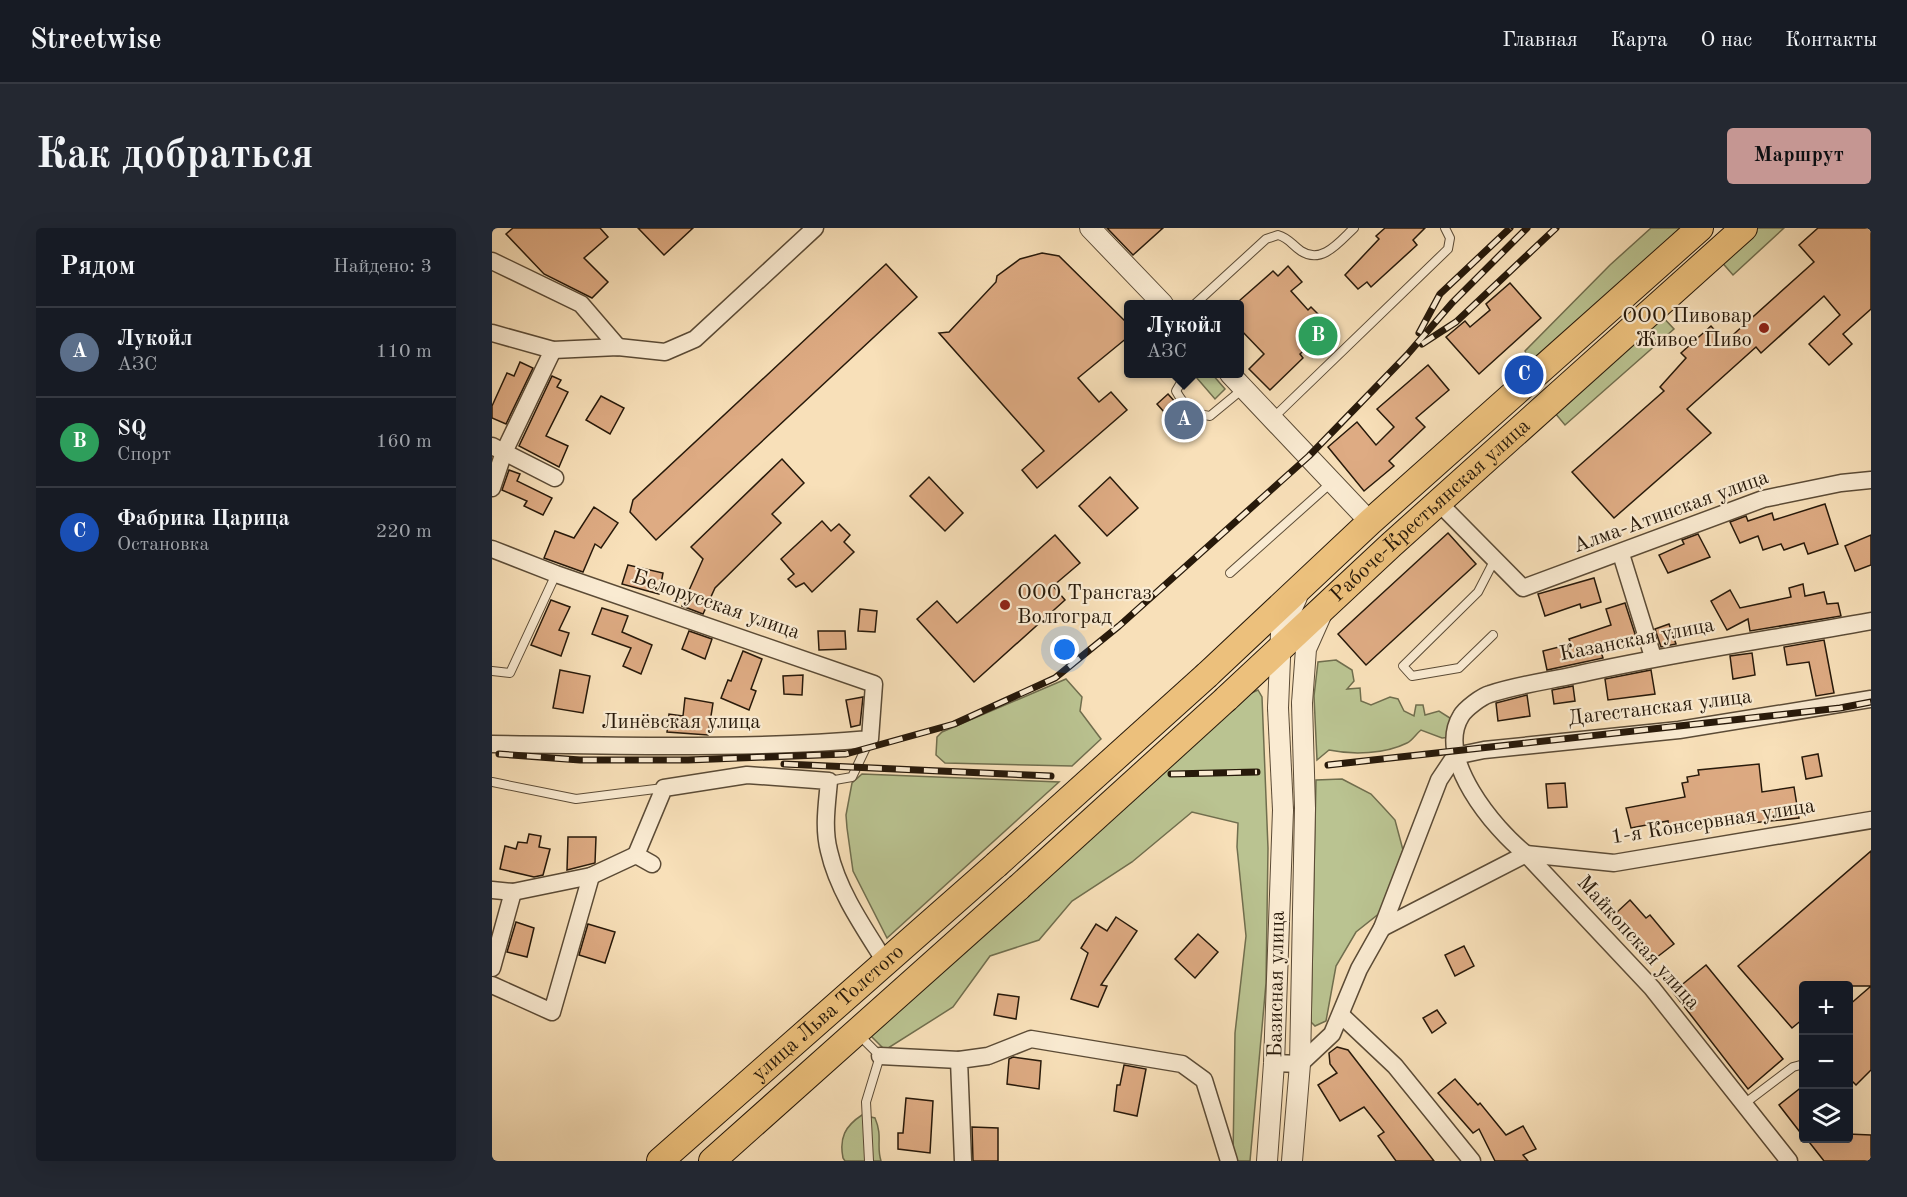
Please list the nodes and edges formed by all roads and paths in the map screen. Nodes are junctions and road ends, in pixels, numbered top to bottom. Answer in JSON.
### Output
{"nodes":[{"id":1,"x":815,"y":228,"type":"edge"},
{"id":2,"x":1090,"y":228,"type":"edge"},
{"id":3,"x":1354,"y":228,"type":"edge"},
{"id":4,"x":1445,"y":228,"type":"edge"},
{"id":5,"x":1700,"y":228,"type":"edge"},
{"id":6,"x":1744,"y":228,"type":"edge"},
{"id":7,"x":492,"y":261,"type":"edge"},
{"id":8,"x":1159,"y":300,"type":"edge"},
{"id":9,"x":1200,"y":300,"type":"edge"},
{"id":10,"x":492,"y":333,"type":"edge"},
{"id":11,"x":618,"y":347,"type":"junction"},
{"id":12,"x":553,"y":350,"type":"junction"},
{"id":13,"x":1184,"y":378,"type":"edge"},
{"id":14,"x":1237,"y":381,"type":"edge"},
{"id":15,"x":1273,"y":418,"type":"junction"},
{"id":16,"x":498,"y":449,"type":"edge"},
{"id":17,"x":555,"y":478,"type":"dead end"},
{"id":18,"x":1871,"y":480,"type":"edge"},
{"id":19,"x":1333,"y":481,"type":"junction"},
{"id":20,"x":492,"y":488,"type":"edge"},
{"id":21,"x":1439,"y":503,"type":"junction"},
{"id":22,"x":1370,"y":522,"type":"junction"},
{"id":23,"x":492,"y":549,"type":"edge"},
{"id":24,"x":1621,"y":554,"type":"junction"},
{"id":25,"x":1494,"y":561,"type":"junction"},
{"id":26,"x":1230,"y":573,"type":"dead end"},
{"id":27,"x":556,"y":574,"type":"junction"},
{"id":28,"x":1871,"y":621,"type":"edge"},
{"id":29,"x":1493,"y":635,"type":"dead end"},
{"id":30,"x":1285,"y":636,"type":"junction"},
{"id":31,"x":1653,"y":657,"type":"junction"},
{"id":32,"x":492,"y":671,"type":"edge"},
{"id":33,"x":1207,"y":675,"type":"joint"},
{"id":34,"x":1249,"y":677,"type":"junction"},
{"id":35,"x":1226,"y":699,"type":"joint"},
{"id":36,"x":1871,"y":699,"type":"edge"},
{"id":37,"x":1278,"y":701,"type":"junction"},
{"id":38,"x":870,"y":739,"type":"junction"},
{"id":39,"x":492,"y":744,"type":"edge"},
{"id":40,"x":1455,"y":756,"type":"junction"},
{"id":41,"x":830,"y":781,"type":"junction"},
{"id":42,"x":492,"y":782,"type":"edge"},
{"id":43,"x":664,"y":788,"type":"junction"},
{"id":44,"x":1871,"y":820,"type":"edge"},
{"id":45,"x":1526,"y":854,"type":"junction"},
{"id":46,"x":636,"y":855,"type":"junction"},
{"id":47,"x":652,"y":864,"type":"dead end"},
{"id":48,"x":591,"y":876,"type":"junction"},
{"id":49,"x":492,"y":890,"type":"edge"},
{"id":50,"x":513,"y":891,"type":"junction"},
{"id":51,"x":1382,"y":928,"type":"junction"},
{"id":52,"x":886,"y":963,"type":"junction"},
{"id":53,"x":492,"y":968,"type":"edge"},
{"id":54,"x":492,"y":985,"type":"edge"},
{"id":55,"x":1341,"y":1015,"type":"junction"},
{"id":56,"x":857,"y":1034,"type":"junction"},
{"id":57,"x":880,"y":1056,"type":"junction"},
{"id":58,"x":958,"y":1060,"type":"junction"},
{"id":59,"x":1274,"y":1063,"type":"junction"},
{"id":60,"x":1300,"y":1064,"type":"junction"},
{"id":61,"x":1799,"y":1065,"type":"edge"},
{"id":62,"x":1744,"y":1104,"type":"junction"},
{"id":63,"x":660,"y":1161,"type":"edge"},
{"id":64,"x":712,"y":1161,"type":"edge"},
{"id":65,"x":869,"y":1161,"type":"edge"},
{"id":66,"x":963,"y":1161,"type":"edge"},
{"id":67,"x":1229,"y":1161,"type":"edge"},
{"id":68,"x":1267,"y":1161,"type":"edge"},
{"id":69,"x":1292,"y":1161,"type":"edge"},
{"id":70,"x":1472,"y":1161,"type":"edge"},
{"id":71,"x":1789,"y":1161,"type":"edge"}],
"edges":[{"from":1,"to":11,"type":"street"},
{"from":2,"to":8,"type":"street"},
{"from":3,"to":9,"type":"lane"},
{"from":4,"to":15,"type":"lane"},
{"from":5,"to":22,"type":"main road","name":"Рабоче-Крестьянская улица"},
{"from":6,"to":21,"type":"main road","name":"Рабоче-Крестьянская улица"},
{"from":7,"to":11,"type":"street"},
{"from":10,"to":12,"type":"street"},
{"from":11,"to":12,"type":"street"},
{"from":12,"to":16,"type":"street"},
{"from":13,"to":14,"type":"lane"},
{"from":14,"to":15,"type":"street"},
{"from":15,"to":19,"type":"street"},
{"from":16,"to":17,"type":"street"},
{"from":16,"to":20,"type":"street"},
{"from":18,"to":24,"type":"street","name":"Алма-Атинская улица"},
{"from":19,"to":22,"type":"street"},
{"from":19,"to":26,"type":"lane"},
{"from":21,"to":25,"type":"street"},
{"from":21,"to":30,"type":"main road","name":"Рабоче-Крестьянская улица"},
{"from":22,"to":30,"type":"main road","name":"Рабоче-Крестьянская улица"},
{"from":23,"to":27,"type":"street","name":"Белорусская улица"},
{"from":24,"to":25,"type":"street","name":"Алма-Атинская улица"},
{"from":24,"to":31,"type":"street"},
{"from":25,"to":29,"type":"lane"},
{"from":27,"to":32,"type":"lane"},
{"from":27,"to":38,"type":"street","name":"Белорусская улица"},
{"from":28,"to":31,"type":"street","name":"Казанская улица"},
{"from":30,"to":33,"type":"main road","name":"Рабоче-Крестьянская улица"},
{"from":30,"to":34,"type":"main road","name":"Рабоче-Крестьянская улица"},
{"from":30,"to":37,"type":"street","name":"Базисная улица"},
{"from":30,"to":60,"type":"street","name":"Базисная улица","bridge":true},
{"from":31,"to":40,"type":"street","name":"Казанская улица"},
{"from":33,"to":52,"type":"main road","name":"улица Льва Толстого","bridge":true},
{"from":34,"to":35,"type":"main road","name":"Рабоче-Крестьянская улица"},
{"from":34,"to":37,"type":"street"},
{"from":35,"to":56,"type":"main road","name":"улица Льва Толстого","bridge":true},
{"from":36,"to":40,"type":"street","name":"Дагестанская улица"},
{"from":37,"to":59,"type":"street","name":"Базисная улица","bridge":true},
{"from":38,"to":39,"type":"street","name":"Линёвская улица"},
{"from":38,"to":41,"type":"lane"},
{"from":40,"to":45,"type":"street","name":"Майкопская улица"},
{"from":40,"to":51,"type":"street"},
{"from":41,"to":43,"type":"street"},
{"from":41,"to":52,"type":"street"},
{"from":42,"to":43,"type":"lane"},
{"from":43,"to":46,"type":"street"},
{"from":44,"to":45,"type":"street","name":"1-я Консервная улица"},
{"from":45,"to":51,"type":"street"},
{"from":45,"to":62,"type":"street","name":"Майкопская улица"},
{"from":46,"to":47,"type":"street"},
{"from":46,"to":48,"type":"street"},
{"from":48,"to":50,"type":"street"},
{"from":48,"to":54,"type":"street"},
{"from":49,"to":50,"type":"street"},
{"from":50,"to":53,"type":"street"},
{"from":51,"to":55,"type":"street"},
{"from":52,"to":63,"type":"main road","name":"улица Льва Толстого"},
{"from":55,"to":60,"type":"street"},
{"from":55,"to":70,"type":"street"},
{"from":56,"to":57,"type":"lane"},
{"from":56,"to":64,"type":"main road","name":"улица Льва Толстого"},
{"from":57,"to":58,"type":"street"},
{"from":57,"to":65,"type":"lane"},
{"from":58,"to":66,"type":"street"},
{"from":58,"to":67,"type":"street"},
{"from":59,"to":60,"type":"street"},
{"from":59,"to":68,"type":"street","name":"Базисная улица"},
{"from":60,"to":69,"type":"street","name":"Базисная улица"},
{"from":61,"to":62,"type":"lane"},
{"from":62,"to":71,"type":"street","name":"Майкопская улица"}]}
